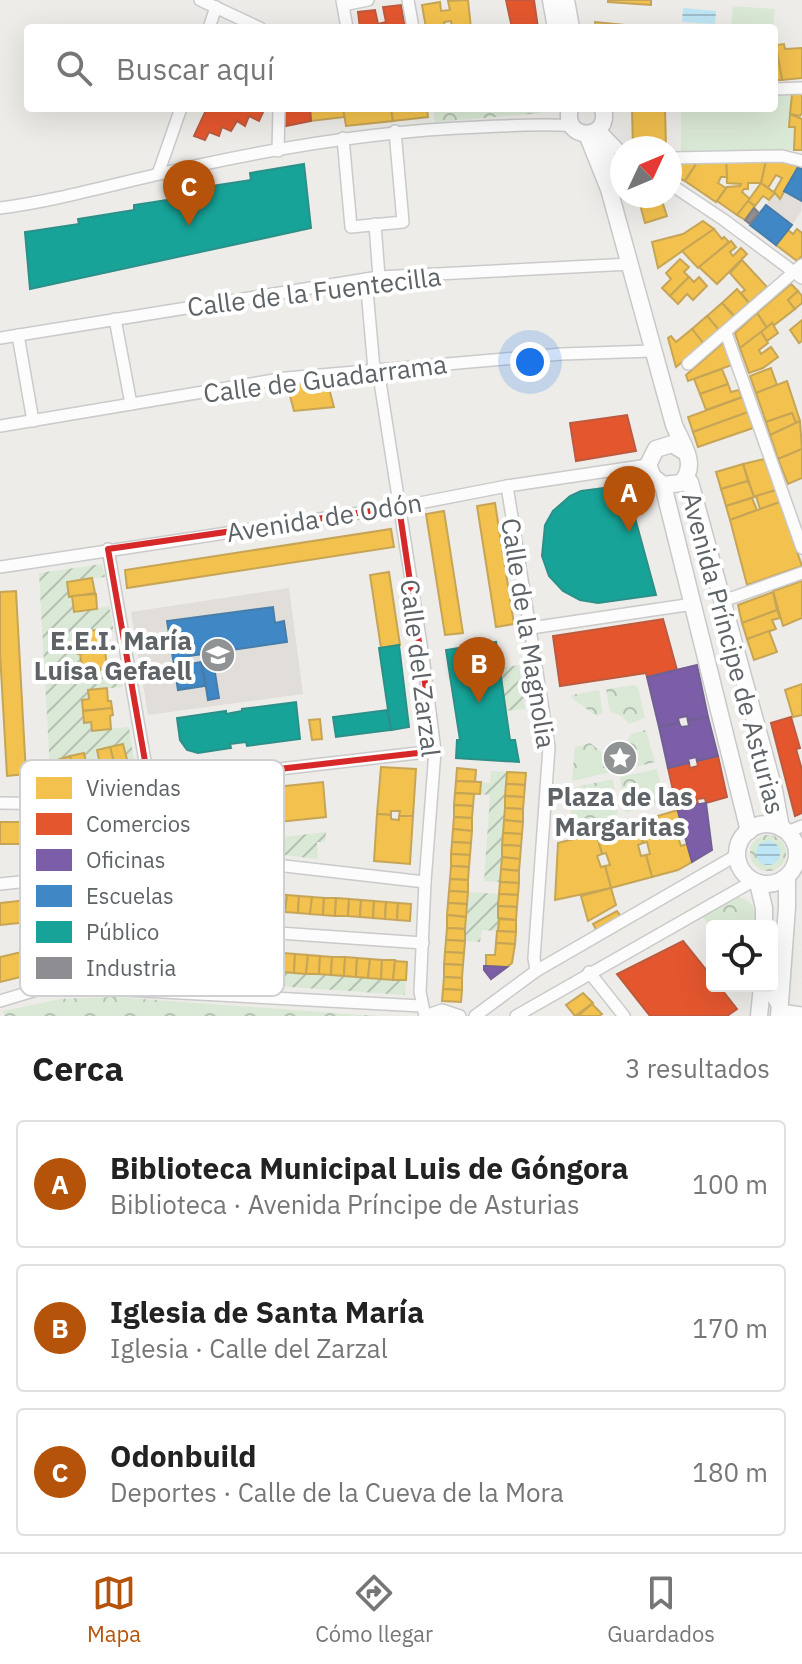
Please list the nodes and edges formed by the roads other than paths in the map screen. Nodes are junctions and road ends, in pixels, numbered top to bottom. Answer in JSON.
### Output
{"nodes":[{"id":1,"x":200,"y":0,"type":"edge"},
{"id":2,"x":368,"y":0,"type":"edge"},
{"id":3,"x":408,"y":0,"type":"edge"},
{"id":4,"x":561,"y":0,"type":"edge"},
{"id":5,"x":343,"y":3,"type":"edge"},
{"id":6,"x":216,"y":7,"type":"junction"},
{"id":7,"x":210,"y":24,"type":"edge"},
{"id":8,"x":252,"y":24,"type":"edge"},
{"id":9,"x":346,"y":24,"type":"edge"},
{"id":10,"x":412,"y":24,"type":"edge"},
{"id":11,"x":557,"y":24,"type":"edge"},
{"id":12,"x":570,"y":24,"type":"edge"},
{"id":13,"x":802,"y":88,"type":"edge"},
{"id":14,"x":778,"y":89,"type":"edge"},
{"id":15,"x":180,"y":112,"type":"edge"},
{"id":16,"x":279,"y":112,"type":"edge"},
{"id":17,"x":570,"y":112,"type":"edge"},
{"id":18,"x":604,"y":112,"type":"edge"},
{"id":19,"x":571,"y":126,"type":"junction"},
{"id":20,"x":395,"y":131,"type":"junction"},
{"id":21,"x":595,"y":131,"type":"junction"},
{"id":22,"x":343,"y":138,"type":"junction"},
{"id":23,"x":610,"y":143,"type":"edge"},
{"id":24,"x":278,"y":151,"type":"junction"},
{"id":25,"x":610,"y":156,"type":"edge"},
{"id":26,"x":682,"y":158,"type":"edge"},
{"id":27,"x":802,"y":161,"type":"edge"},
{"id":28,"x":158,"y":174,"type":"junction"},
{"id":29,"x":610,"y":184,"type":"edge"},
{"id":30,"x":609,"y":189,"type":"junction"},
{"id":31,"x":682,"y":192,"type":"edge"},
{"id":32,"x":0,"y":208,"type":"edge"},
{"id":33,"x":375,"y":224,"type":"junction"},
{"id":34,"x":631,"y":264,"type":"junction"},
{"id":35,"x":800,"y":272,"type":"edge"},
{"id":36,"x":379,"y":277,"type":"junction"},
{"id":37,"x":366,"y":279,"type":"junction"},
{"id":38,"x":115,"y":319,"type":"junction"},
{"id":39,"x":726,"y":333,"type":"junction"},
{"id":40,"x":18,"y":335,"type":"junction"},
{"id":41,"x":0,"y":338,"type":"edge"},
{"id":42,"x":652,"y":351,"type":"junction"},
{"id":43,"x":688,"y":364,"type":"dead end"},
{"id":44,"x":376,"y":369,"type":"junction"},
{"id":45,"x":131,"y":404,"type":"junction"},
{"id":46,"x":33,"y":421,"type":"junction"},
{"id":47,"x":674,"y":425,"type":"junction"},
{"id":48,"x":0,"y":426,"type":"edge"},
{"id":49,"x":666,"y":444,"type":"junction"},
{"id":50,"x":687,"y":453,"type":"junction"},
{"id":51,"x":648,"y":465,"type":"junction"},
{"id":52,"x":685,"y":479,"type":"junction"},
{"id":53,"x":663,"y":485,"type":"junction"},
{"id":54,"x":507,"y":486,"type":"junction"},
{"id":55,"x":399,"y":507,"type":"junction"},
{"id":56,"x":802,"y":548,"type":"edge"},
{"id":57,"x":108,"y":549,"type":"junction"},
{"id":58,"x":0,"y":567,"type":"edge"},
{"id":59,"x":802,"y":573,"type":"edge"},
{"id":60,"x":723,"y":601,"type":"junction"},
{"id":61,"x":693,"y":604,"type":"junction"},
{"id":62,"x":531,"y":628,"type":"junction"},
{"id":63,"x":435,"y":751,"type":"junction"},
{"id":64,"x":145,"y":760,"type":"edge"},
{"id":65,"x":284,"y":768,"type":"edge"},
{"id":66,"x":0,"y":803,"type":"edge"},
{"id":67,"x":20,"y":803,"type":"edge"},
{"id":68,"x":790,"y":829,"type":"edge"},
{"id":69,"x":749,"y":831,"type":"junction"},
{"id":70,"x":737,"y":855,"type":"junction"},
{"id":71,"x":284,"y":866,"type":"edge"},
{"id":72,"x":787,"y":878,"type":"junction"},
{"id":73,"x":20,"y":882,"type":"edge"},
{"id":74,"x":425,"y":882,"type":"junction"},
{"id":75,"x":756,"y":882,"type":"junction"},
{"id":76,"x":0,"y":884,"type":"edge"},
{"id":77,"x":764,"y":920,"type":"edge"},
{"id":78,"x":284,"y":933,"type":"edge"},
{"id":79,"x":423,"y":943,"type":"junction"},
{"id":80,"x":536,"y":971,"type":"junction"},
{"id":81,"x":589,"y":972,"type":"junction"},
{"id":82,"x":763,"y":992,"type":"edge"},
{"id":83,"x":767,"y":992,"type":"edge"},
{"id":84,"x":20,"y":995,"type":"edge"},
{"id":85,"x":194,"y":996,"type":"edge"},
{"id":86,"x":0,"y":1001,"type":"edge"},
{"id":87,"x":424,"y":1012,"type":"edge"},
{"id":88,"x":779,"y":1013,"type":"edge"},
{"id":89,"x":802,"y":1013,"type":"edge"},
{"id":90,"x":460,"y":1016,"type":"edge"},
{"id":91,"x":475,"y":1016,"type":"edge"},
{"id":92,"x":516,"y":1016,"type":"edge"},
{"id":93,"x":624,"y":1016,"type":"edge"},
{"id":94,"x":759,"y":1016,"type":"edge"}],
"edges":[{"from":1,"to":6,"type":"street"},
{"from":2,"to":5,"type":"street"},
{"from":3,"to":10,"type":"street"},
{"from":4,"to":11,"type":"street"},
{"from":4,"to":12,"type":"street"},
{"from":5,"to":9,"type":"street"},
{"from":6,"to":7,"type":"street"},
{"from":6,"to":8,"type":"street"},
{"from":13,"to":14,"type":"street"},
{"from":15,"to":28,"type":"street"},
{"from":16,"to":24,"type":"street"},
{"from":17,"to":19,"type":"street"},
{"from":18,"to":21,"type":"street"},
{"from":19,"to":20,"type":"street"},
{"from":19,"to":21,"type":"street"},
{"from":20,"to":22,"type":"street"},
{"from":20,"to":33,"type":"street"},
{"from":21,"to":23,"type":"street"},
{"from":21,"to":25,"type":"street"},
{"from":21,"to":30,"type":"street"},
{"from":22,"to":24,"type":"street"},
{"from":22,"to":33,"type":"street"},
{"from":24,"to":28,"type":"street"},
{"from":26,"to":27,"type":"street"},
{"from":28,"to":32,"type":"street"},
{"from":29,"to":30,"type":"street"},
{"from":30,"to":34,"type":"street"},
{"from":31,"to":35,"type":"street"},
{"from":33,"to":36,"type":"street"},
{"from":34,"to":36,"type":"street","name":"Calle de la Fuentecilla"},
{"from":34,"to":42,"type":"street"},
{"from":35,"to":39,"type":"street"},
{"from":36,"to":37,"type":"street","name":"Calle de la Fuentecilla"},
{"from":37,"to":38,"type":"street","name":"Calle de la Fuentecilla"},
{"from":37,"to":44,"type":"street","name":"Calle del Zarzal"},
{"from":38,"to":40,"type":"street","name":"Calle de la Fuentecilla"},
{"from":38,"to":45,"type":"street"},
{"from":39,"to":43,"type":"street"},
{"from":39,"to":56,"type":"street"},
{"from":40,"to":41,"type":"street","name":"Calle de la Fuentecilla"},
{"from":40,"to":46,"type":"street"},
{"from":42,"to":44,"type":"street","name":"Calle de Guadarrama"},
{"from":42,"to":47,"type":"street"},
{"from":44,"to":45,"type":"street","name":"Calle de Guadarrama"},
{"from":44,"to":55,"type":"street","name":"Calle del Zarzal"},
{"from":45,"to":46,"type":"street","name":"Calle de Guadarrama"},
{"from":46,"to":48,"type":"street","name":"Calle de Guadarrama"},
{"from":47,"to":49,"type":"street"},
{"from":47,"to":50,"type":"street"},
{"from":49,"to":50,"type":"street"},
{"from":49,"to":51,"type":"street"},
{"from":50,"to":52,"type":"street"},
{"from":51,"to":53,"type":"street"},
{"from":51,"to":54,"type":"street","name":"Avenida de Odón"},
{"from":52,"to":53,"type":"street"},
{"from":52,"to":60,"type":"street","name":"Avenida Príncipe de Asturias"},
{"from":53,"to":61,"type":"street","name":"Avenida Príncipe de Asturias"},
{"from":54,"to":55,"type":"street","name":"Avenida de Odón"},
{"from":54,"to":62,"type":"street","name":"Calle de la Magnolia"},
{"from":55,"to":57,"type":"street","name":"Avenida de Odón"},
{"from":55,"to":63,"type":"street","name":"Calle del Zarzal"},
{"from":57,"to":58,"type":"street","name":"Avenida de Odón"},
{"from":57,"to":64,"type":"street"},
{"from":59,"to":60,"type":"street"},
{"from":60,"to":68,"type":"street","name":"Avenida Príncipe de Asturias"},
{"from":61,"to":62,"type":"street"},
{"from":61,"to":69,"type":"street","name":"Avenida Príncipe de Asturias"},
{"from":62,"to":80,"type":"street","name":"Calle de la Magnolia"},
{"from":63,"to":65,"type":"street"},
{"from":63,"to":74,"type":"street","name":"Calle del Zarzal"},
{"from":66,"to":67,"type":"street"},
{"from":68,"to":69,"type":"street"},
{"from":68,"to":72,"type":"street"},
{"from":69,"to":70,"type":"street"},
{"from":70,"to":75,"type":"street"},
{"from":70,"to":80,"type":"street"},
{"from":71,"to":74,"type":"street"},
{"from":72,"to":75,"type":"street"},
{"from":72,"to":88,"type":"street"},
{"from":73,"to":76,"type":"street"},
{"from":74,"to":79,"type":"street","name":"Calle del Zarzal"},
{"from":75,"to":77,"type":"street"},
{"from":75,"to":81,"type":"street"},
{"from":78,"to":79,"type":"street"},
{"from":79,"to":87,"type":"street","name":"Calle del Zarzal"},
{"from":80,"to":91,"type":"street"},
{"from":81,"to":92,"type":"street"},
{"from":81,"to":93,"type":"street"},
{"from":82,"to":94,"type":"street"},
{"from":83,"to":88,"type":"street"},
{"from":84,"to":86,"type":"street"},
{"from":85,"to":87,"type":"street"},
{"from":87,"to":90,"type":"street"},
{"from":88,"to":89,"type":"street"}]}
